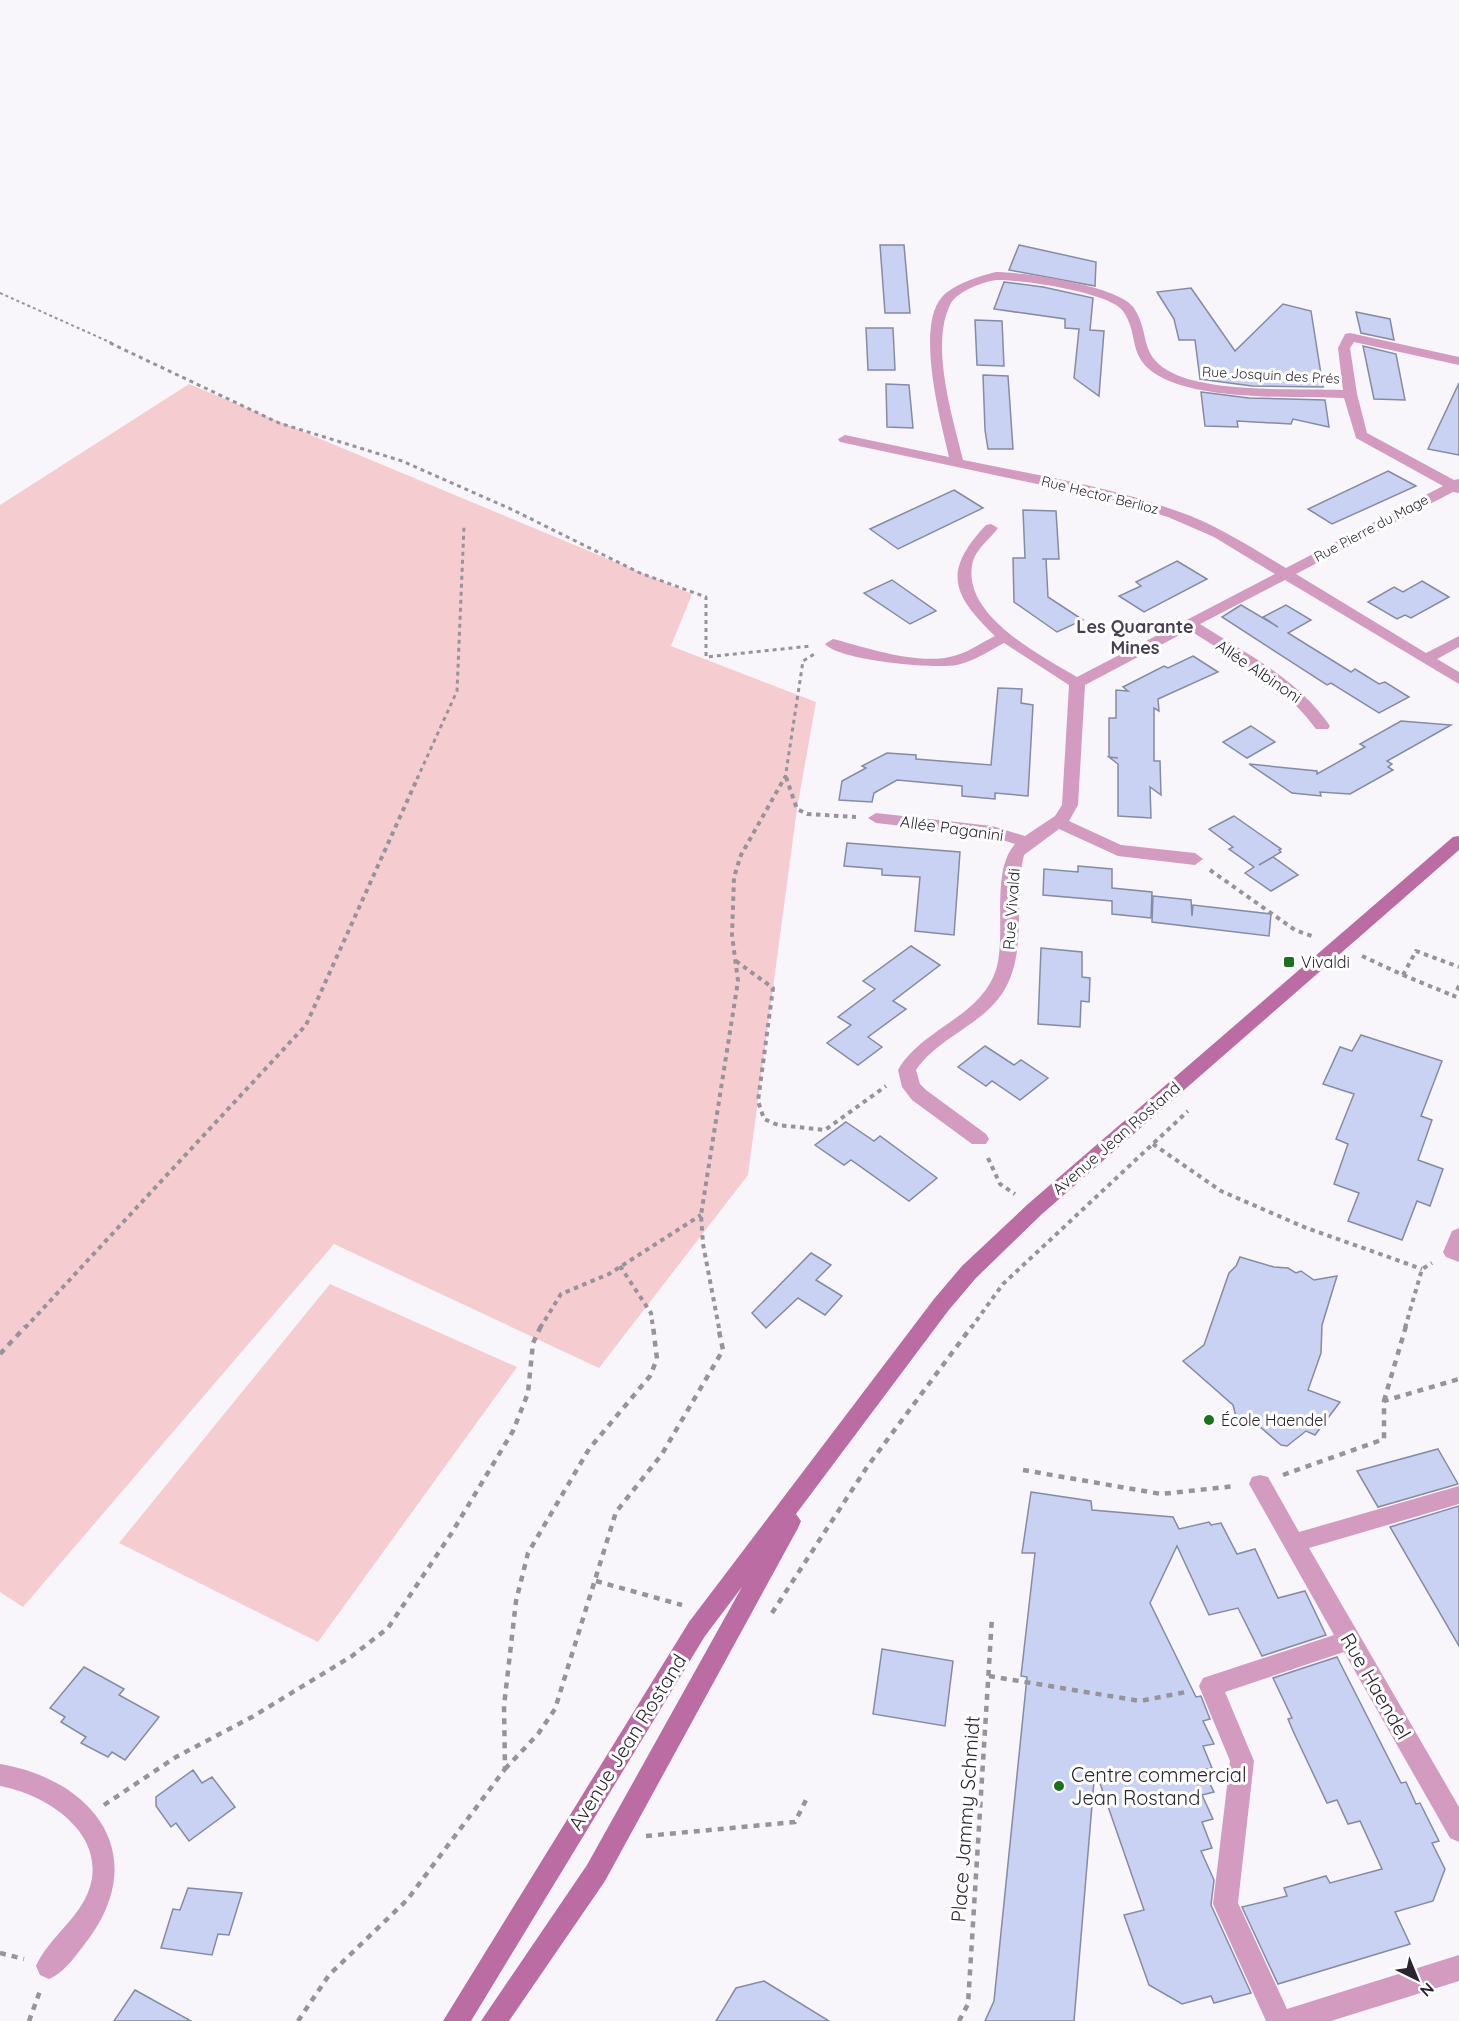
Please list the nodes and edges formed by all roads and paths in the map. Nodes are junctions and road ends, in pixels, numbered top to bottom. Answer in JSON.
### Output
{"nodes":[{"id":1,"x":0,"y":293,"type":"edge"},
{"id":2,"x":1459,"y":361,"type":"edge"},
{"id":3,"x":1350,"y":394,"type":"junction"},
{"id":4,"x":845,"y":439,"type":"dead end"},
{"id":5,"x":957,"y":462,"type":"junction"},
{"id":6,"x":1457,"y":486,"type":"edge"},
{"id":7,"x":464,"y":526,"type":"dead end"},
{"id":8,"x":991,"y":528,"type":"dead end"},
{"id":9,"x":1284,"y":573,"type":"junction"},
{"id":10,"x":1189,"y":624,"type":"junction"},
{"id":11,"x":1003,"y":638,"type":"junction"},
{"id":12,"x":1459,"y":641,"type":"edge"},
{"id":13,"x":832,"y":644,"type":"junction"},
{"id":14,"x":1426,"y":659,"type":"junction"},
{"id":15,"x":1459,"y":679,"type":"edge"},
{"id":16,"x":1077,"y":683,"type":"junction"},
{"id":17,"x":1322,"y":726,"type":"dead end"},
{"id":18,"x":786,"y":776,"type":"junction"},
{"id":19,"x":876,"y":818,"type":"joint"},
{"id":20,"x":1057,"y":822,"type":"junction"},
{"id":21,"x":1459,"y":841,"type":"edge"},
{"id":22,"x":1026,"y":842,"type":"junction"},
{"id":23,"x":1195,"y":860,"type":"joint"},
{"id":24,"x":1337,"y":945,"type":"junction"},
{"id":25,"x":1371,"y":948,"type":"dead end"},
{"id":26,"x":1362,"y":956,"type":"junction"},
{"id":27,"x":735,"y":961,"type":"junction"},
{"id":28,"x":1353,"y":964,"type":"dead end"},
{"id":29,"x":1459,"y":967,"type":"edge"},
{"id":30,"x":1403,"y":975,"type":"junction"},
{"id":31,"x":1459,"y":986,"type":"edge"},
{"id":32,"x":1457,"y":997,"type":"edge"},
{"id":33,"x":907,"y":1070,"type":"junction"},
{"id":34,"x":1196,"y":1103,"type":"dead end"},
{"id":35,"x":979,"y":1139,"type":"joint"},
{"id":36,"x":1153,"y":1143,"type":"junction"},
{"id":37,"x":1035,"y":1209,"type":"junction"},
{"id":38,"x":701,"y":1215,"type":"junction"},
{"id":39,"x":1457,"y":1247,"type":"edge"},
{"id":40,"x":620,"y":1266,"type":"junction"},
{"id":41,"x":1422,"y":1269,"type":"junction"},
{"id":42,"x":0,"y":1354,"type":"edge"},
{"id":43,"x":1459,"y":1379,"type":"edge"},
{"id":44,"x":1384,"y":1401,"type":"junction"},
{"id":45,"x":1023,"y":1470,"type":"dead end"},
{"id":46,"x":815,"y":1474,"type":"junction"},
{"id":47,"x":1260,"y":1484,"type":"junction"},
{"id":48,"x":1459,"y":1495,"type":"edge"},
{"id":49,"x":1294,"y":1543,"type":"junction"},
{"id":50,"x":596,"y":1581,"type":"junction"},
{"id":51,"x":709,"y":1612,"type":"junction"},
{"id":52,"x":992,"y":1617,"type":"dead end"},
{"id":53,"x":765,"y":1623,"type":"dead end"},
{"id":54,"x":1350,"y":1640,"type":"junction"},
{"id":55,"x":989,"y":1676,"type":"junction"},
{"id":56,"x":1210,"y":1686,"type":"junction"},
{"id":57,"x":505,"y":1769,"type":"junction"},
{"id":58,"x":0,"y":1775,"type":"edge"},
{"id":59,"x":807,"y":1798,"type":"dead end"},
{"id":60,"x":86,"y":1817,"type":"junction"},
{"id":61,"x":644,"y":1827,"type":"dead end"},
{"id":62,"x":1459,"y":1830,"type":"edge"},
{"id":63,"x":49,"y":1966,"type":"dead end"},
{"id":64,"x":1459,"y":1968,"type":"edge"},
{"id":65,"x":298,"y":2021,"type":"edge"},
{"id":66,"x":456,"y":2021,"type":"edge"},
{"id":67,"x":494,"y":2021,"type":"edge"},
{"id":68,"x":959,"y":2021,"type":"edge"},
{"id":69,"x":1279,"y":2021,"type":"edge"},
{"id":70,"x":1290,"y":2021,"type":"edge"}],
"edges":[{"from":1,"to":13,"type":"path"},
{"from":2,"to":3,"type":"street"},
{"from":3,"to":5,"type":"street","name":"Rue Josquin des Prés"},
{"from":3,"to":6,"type":"street"},
{"from":4,"to":5,"type":"street","name":"Rue Hector Berlioz"},
{"from":5,"to":9,"type":"street","name":"Rue Hector Berlioz"},
{"from":6,"to":9,"type":"street","name":"Rue Pierre du Mage"},
{"from":7,"to":42,"type":"path"},
{"from":8,"to":11,"type":"street"},
{"from":9,"to":10,"type":"street"},
{"from":9,"to":14,"type":"street","name":"Rue Hector Berlioz"},
{"from":10,"to":16,"type":"street"},
{"from":10,"to":17,"type":"street","name":"Allée Albinoni"},
{"from":11,"to":13,"type":"street"},
{"from":11,"to":16,"type":"street"},
{"from":12,"to":14,"type":"street"},
{"from":13,"to":18,"type":"path"},
{"from":14,"to":15,"type":"street","name":"Rue Hector Berlioz"},
{"from":16,"to":20,"type":"street"},
{"from":18,"to":19,"type":"path"},
{"from":18,"to":27,"type":"path"},
{"from":19,"to":22,"type":"street","name":"Allée Paganini"},
{"from":20,"to":22,"type":"street"},
{"from":20,"to":23,"type":"street"},
{"from":21,"to":24,"type":"street","name":"Avenue Jean Rostand"},
{"from":22,"to":33,"type":"street","name":"Rue Vivaldi"},
{"from":23,"to":24,"type":"path"},
{"from":24,"to":37,"type":"street","name":"Avenue Jean Rostand"},
{"from":25,"to":26,"type":"path"},
{"from":26,"to":28,"type":"path"},
{"from":26,"to":30,"type":"path"},
{"from":27,"to":33,"type":"path"},
{"from":27,"to":38,"type":"path"},
{"from":29,"to":30,"type":"path"},
{"from":30,"to":32,"type":"path"},
{"from":31,"to":32,"type":"path"},
{"from":33,"to":35,"type":"street"},
{"from":34,"to":36,"type":"path"},
{"from":35,"to":37,"type":"path"},
{"from":36,"to":41,"type":"path"},
{"from":36,"to":53,"type":"path"},
{"from":37,"to":46,"type":"street","name":"Avenue Jean Rostand"},
{"from":38,"to":40,"type":"path"},
{"from":38,"to":50,"type":"path"},
{"from":39,"to":41,"type":"path"},
{"from":40,"to":57,"type":"path"},
{"from":40,"to":60,"type":"path"},
{"from":41,"to":44,"type":"path"},
{"from":43,"to":44,"type":"path"},
{"from":44,"to":47,"type":"path"},
{"from":45,"to":47,"type":"path"},
{"from":46,"to":51,"type":"street","name":"Avenue Jean Rostand"},
{"from":46,"to":67,"type":"street","name":"Avenue Jean Rostand"},
{"from":47,"to":49,"type":"street","name":"Rue Haendel"},
{"from":48,"to":49,"type":"street"},
{"from":49,"to":54,"type":"street","name":"Rue Haendel"},
{"from":50,"to":51,"type":"path"},
{"from":50,"to":57,"type":"path"},
{"from":51,"to":66,"type":"street","name":"Avenue Jean Rostand"},
{"from":52,"to":55,"type":"path","name":"Place Jammy Schmidt"},
{"from":54,"to":56,"type":"street"},
{"from":54,"to":62,"type":"street","name":"Rue Haendel"},
{"from":55,"to":56,"type":"path"},
{"from":55,"to":68,"type":"path","name":"Place Jammy Schmidt"},
{"from":56,"to":69,"type":"street"},
{"from":57,"to":65,"type":"path"},
{"from":58,"to":60,"type":"street"},
{"from":59,"to":61,"type":"path"},
{"from":60,"to":63,"type":"street"},
{"from":64,"to":70,"type":"street"}]}
